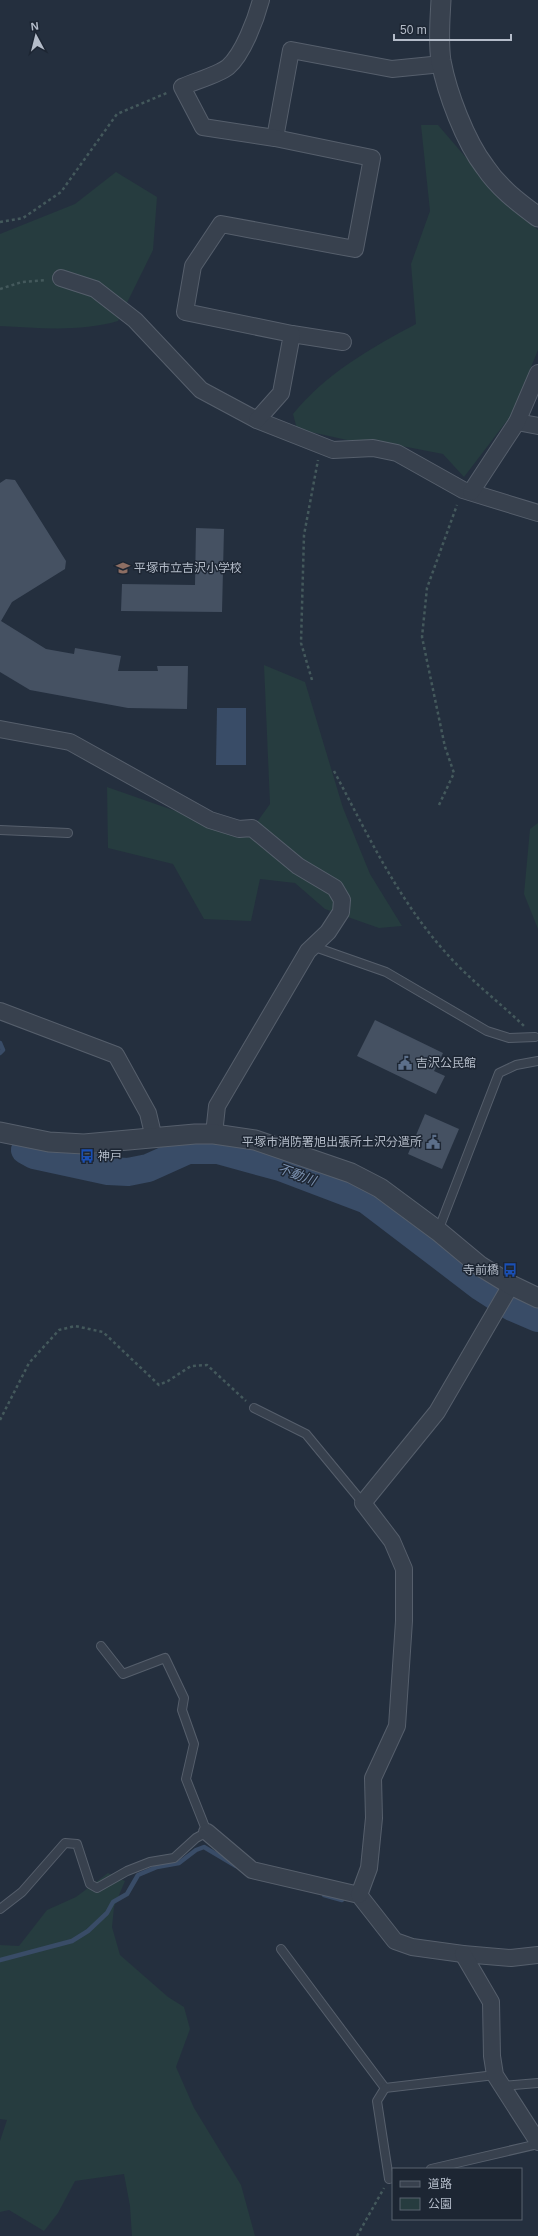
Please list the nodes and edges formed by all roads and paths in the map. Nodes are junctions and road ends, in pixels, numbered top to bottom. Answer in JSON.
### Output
{"nodes":[{"id":1,"x":261,"y":0,"type":"edge"},
{"id":2,"x":441,"y":0,"type":"edge"},
{"id":3,"x":442,"y":64,"type":"junction"},
{"id":4,"x":182,"y":87,"type":"junction"},
{"id":5,"x":275,"y":138,"type":"junction"},
{"id":6,"x":538,"y":217,"type":"edge"},
{"id":7,"x":0,"y":222,"type":"edge"},
{"id":8,"x":61,"y":278,"type":"joint"},
{"id":9,"x":0,"y":289,"type":"edge"},
{"id":10,"x":292,"y":334,"type":"junction"},
{"id":11,"x":343,"y":342,"type":"dead end"},
{"id":12,"x":538,"y":373,"type":"edge"},
{"id":13,"x":257,"y":420,"type":"junction"},
{"id":14,"x":517,"y":422,"type":"junction"},
{"id":15,"x":538,"y":426,"type":"edge"},
{"id":16,"x":321,"y":446,"type":"junction"},
{"id":17,"x":467,"y":491,"type":"junction"},
{"id":18,"x":538,"y":513,"type":"edge"},
{"id":19,"x":312,"y":680,"type":"dead end"},
{"id":20,"x":0,"y":729,"type":"edge"},
{"id":21,"x":334,"y":771,"type":"dead end"},
{"id":22,"x":439,"y":805,"type":"dead end"},
{"id":23,"x":0,"y":830,"type":"edge"},
{"id":24,"x":68,"y":833,"type":"dead end"},
{"id":25,"x":312,"y":946,"type":"junction"},
{"id":26,"x":0,"y":1011,"type":"edge"},
{"id":27,"x":535,"y":1037,"type":"joint"},
{"id":28,"x":538,"y":1061,"type":"edge"},
{"id":29,"x":0,"y":1132,"type":"edge"},
{"id":30,"x":214,"y":1134,"type":"junction"},
{"id":31,"x":154,"y":1138,"type":"junction"},
{"id":32,"x":438,"y":1231,"type":"junction"},
{"id":33,"x":511,"y":1285,"type":"junction"},
{"id":34,"x":538,"y":1298,"type":"edge"},
{"id":35,"x":254,"y":1408,"type":"joint"},
{"id":36,"x":0,"y":1420,"type":"edge"},
{"id":37,"x":363,"y":1503,"type":"junction"},
{"id":38,"x":101,"y":1646,"type":"dead end"},
{"id":39,"x":207,"y":1832,"type":"junction"},
{"id":40,"x":359,"y":1895,"type":"junction"},
{"id":41,"x":0,"y":1910,"type":"edge"},
{"id":42,"x":281,"y":1949,"type":"dead end"},
{"id":43,"x":462,"y":1954,"type":"junction"},
{"id":44,"x":538,"y":1954,"type":"edge"},
{"id":45,"x":499,"y":2080,"type":"junction"},
{"id":46,"x":538,"y":2082,"type":"edge"},
{"id":47,"x":385,"y":2088,"type":"junction"},
{"id":48,"x":538,"y":2143,"type":"edge"},
{"id":49,"x":435,"y":2168,"type":"edge"},
{"id":50,"x":391,"y":2178,"type":"edge"},
{"id":51,"x":358,"y":2236,"type":"edge"}],
"edges":[{"from":1,"to":4,"type":"street"},
{"from":2,"to":3,"type":"street"},
{"from":3,"to":5,"type":"street"},
{"from":3,"to":6,"type":"street"},
{"from":4,"to":5,"type":"street"},
{"from":4,"to":7,"type":"path"},
{"from":5,"to":10,"type":"street"},
{"from":8,"to":9,"type":"path"},
{"from":8,"to":13,"type":"street"},
{"from":10,"to":11,"type":"street"},
{"from":10,"to":13,"type":"street"},
{"from":12,"to":14,"type":"street"},
{"from":13,"to":16,"type":"street"},
{"from":14,"to":15,"type":"street"},
{"from":14,"to":17,"type":"street"},
{"from":16,"to":17,"type":"street"},
{"from":16,"to":19,"type":"path"},
{"from":17,"to":18,"type":"street"},
{"from":17,"to":22,"type":"path"},
{"from":20,"to":25,"type":"street"},
{"from":21,"to":27,"type":"path"},
{"from":23,"to":24,"type":"lane"},
{"from":25,"to":27,"type":"lane"},
{"from":25,"to":30,"type":"street"},
{"from":26,"to":31,"type":"street"},
{"from":28,"to":32,"type":"lane"},
{"from":29,"to":31,"type":"street"},
{"from":30,"to":31,"type":"street"},
{"from":30,"to":32,"type":"street"},
{"from":32,"to":33,"type":"street"},
{"from":33,"to":34,"type":"street"},
{"from":33,"to":37,"type":"street"},
{"from":35,"to":36,"type":"path"},
{"from":35,"to":37,"type":"lane"},
{"from":37,"to":40,"type":"street"},
{"from":38,"to":39,"type":"lane"},
{"from":39,"to":40,"type":"street"},
{"from":39,"to":41,"type":"lane"},
{"from":40,"to":43,"type":"street"},
{"from":42,"to":47,"type":"lane"},
{"from":43,"to":44,"type":"street"},
{"from":43,"to":45,"type":"street"},
{"from":45,"to":46,"type":"lane"},
{"from":45,"to":47,"type":"lane"},
{"from":45,"to":48,"type":"street"},
{"from":47,"to":50,"type":"lane"},
{"from":48,"to":49,"type":"lane"},
{"from":50,"to":51,"type":"path"}]}
